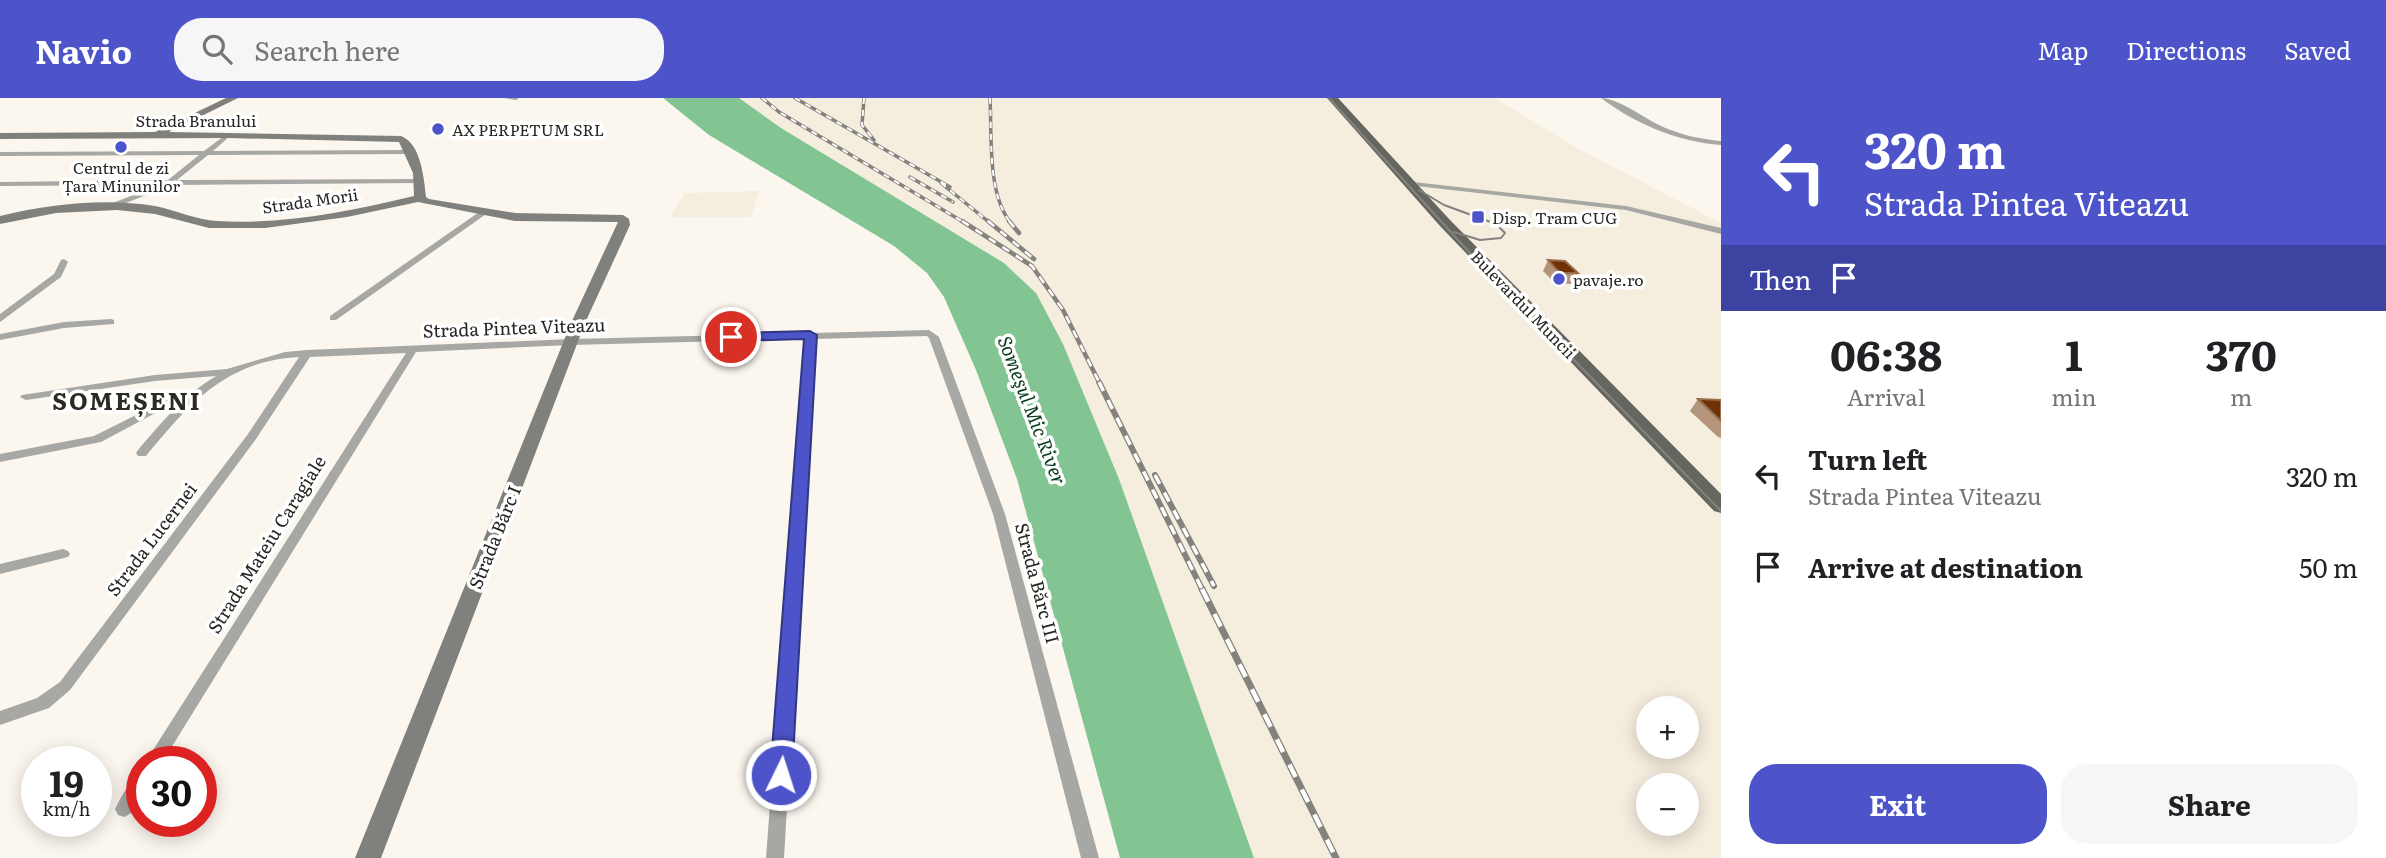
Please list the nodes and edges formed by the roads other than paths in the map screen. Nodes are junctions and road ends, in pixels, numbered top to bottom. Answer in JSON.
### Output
{"nodes":[{"id":1,"x":233,"y":98,"type":"edge"},
{"id":2,"x":507,"y":98,"type":"edge"},
{"id":3,"x":516,"y":98,"type":"edge"},
{"id":4,"x":1332,"y":98,"type":"edge"},
{"id":5,"x":1604,"y":98,"type":"edge"},
{"id":6,"x":153,"y":135,"type":"junction"},
{"id":7,"x":228,"y":135,"type":"junction"},
{"id":8,"x":0,"y":136,"type":"edge"},
{"id":9,"x":1721,"y":143,"type":"edge"},
{"id":10,"x":409,"y":152,"type":"junction"},
{"id":11,"x":206,"y":153,"type":"junction"},
{"id":12,"x":0,"y":154,"type":"edge"},
{"id":13,"x":420,"y":181,"type":"junction"},
{"id":14,"x":1408,"y":183,"type":"junction"},
{"id":15,"x":0,"y":184,"type":"edge"},
{"id":16,"x":169,"y":184,"type":"junction"},
{"id":17,"x":419,"y":198,"type":"junction"},
{"id":18,"x":108,"y":208,"type":"junction"},
{"id":19,"x":485,"y":212,"type":"junction"},
{"id":20,"x":623,"y":219,"type":"joint"},
{"id":21,"x":0,"y":220,"type":"edge"},
{"id":22,"x":1721,"y":231,"type":"edge"},
{"id":23,"x":64,"y":262,"type":"dead end"},
{"id":24,"x":0,"y":318,"type":"edge"},
{"id":25,"x":333,"y":318,"type":"dead end"},
{"id":26,"x":111,"y":322,"type":"dead end"},
{"id":27,"x":922,"y":332,"type":"joint"},
{"id":28,"x":810,"y":335,"type":"junction"},
{"id":29,"x":0,"y":337,"type":"edge"},
{"id":30,"x":571,"y":342,"type":"junction"},
{"id":31,"x":413,"y":349,"type":"junction"},
{"id":32,"x":307,"y":354,"type":"junction"},
{"id":33,"x":230,"y":372,"type":"junction"},
{"id":34,"x":26,"y":397,"type":"dead end"},
{"id":35,"x":172,"y":400,"type":"dead end"},
{"id":36,"x":142,"y":453,"type":"dead end"},
{"id":37,"x":0,"y":458,"type":"edge"},
{"id":38,"x":1721,"y":506,"type":"edge"},
{"id":39,"x":64,"y":554,"type":"dead end"},
{"id":40,"x":0,"y":569,"type":"edge"},
{"id":41,"x":0,"y":718,"type":"edge"},
{"id":42,"x":163,"y":746,"type":"edge"},
{"id":43,"x":126,"y":806,"type":"edge"},
{"id":44,"x":124,"y":809,"type":"dead end"},
{"id":45,"x":368,"y":858,"type":"edge"},
{"id":46,"x":775,"y":858,"type":"edge"},
{"id":47,"x":1090,"y":858,"type":"edge"}],
"edges":[{"from":1,"to":6,"type":"street"},
{"from":2,"to":3,"type":"street"},
{"from":4,"to":14,"type":"main road","name":"Bulevardul Muncii"},
{"from":5,"to":9,"type":"street"},
{"from":6,"to":7,"type":"street","name":"Strada Branului"},
{"from":6,"to":8,"type":"street","name":"Strada Branului"},
{"from":7,"to":10,"type":"street","name":"Strada Branului"},
{"from":7,"to":11,"type":"street"},
{"from":10,"to":11,"type":"street"},
{"from":10,"to":13,"type":"street"},
{"from":11,"to":12,"type":"street"},
{"from":11,"to":16,"type":"street"},
{"from":13,"to":16,"type":"street"},
{"from":13,"to":17,"type":"street"},
{"from":14,"to":22,"type":"street"},
{"from":14,"to":38,"type":"main road","name":"Bulevardul Muncii"},
{"from":15,"to":16,"type":"street"},
{"from":16,"to":18,"type":"street"},
{"from":17,"to":18,"type":"street","name":"Strada Morii"},
{"from":17,"to":19,"type":"street","name":"Strada Morii"},
{"from":18,"to":21,"type":"street","name":"Strada Morii"},
{"from":19,"to":20,"type":"street","name":"Strada Morii"},
{"from":19,"to":25,"type":"street"},
{"from":20,"to":30,"type":"street","name":"Strada Bărc I"},
{"from":23,"to":24,"type":"street"},
{"from":26,"to":29,"type":"street"},
{"from":27,"to":28,"type":"street","name":"Strada Pintea Viteazu"},
{"from":27,"to":47,"type":"street","name":"Strada Bărc III"},
{"from":28,"to":30,"type":"street","name":"Strada Pintea Viteazu"},
{"from":28,"to":46,"type":"street"},
{"from":30,"to":31,"type":"street","name":"Strada Pintea Viteazu"},
{"from":30,"to":45,"type":"street","name":"Strada Bărc I"},
{"from":31,"to":32,"type":"street","name":"Strada Pintea Viteazu"},
{"from":31,"to":42,"type":"street","name":"Strada Mateiu Caragiale"},
{"from":32,"to":33,"type":"street","name":"Strada Pintea Viteazu"},
{"from":32,"to":41,"type":"street","name":"Strada Lucernei"},
{"from":33,"to":34,"type":"street"},
{"from":33,"to":36,"type":"street","name":"Strada Pintea Viteazu"},
{"from":35,"to":37,"type":"street"},
{"from":39,"to":40,"type":"street"},
{"from":43,"to":44,"type":"street"}]}
